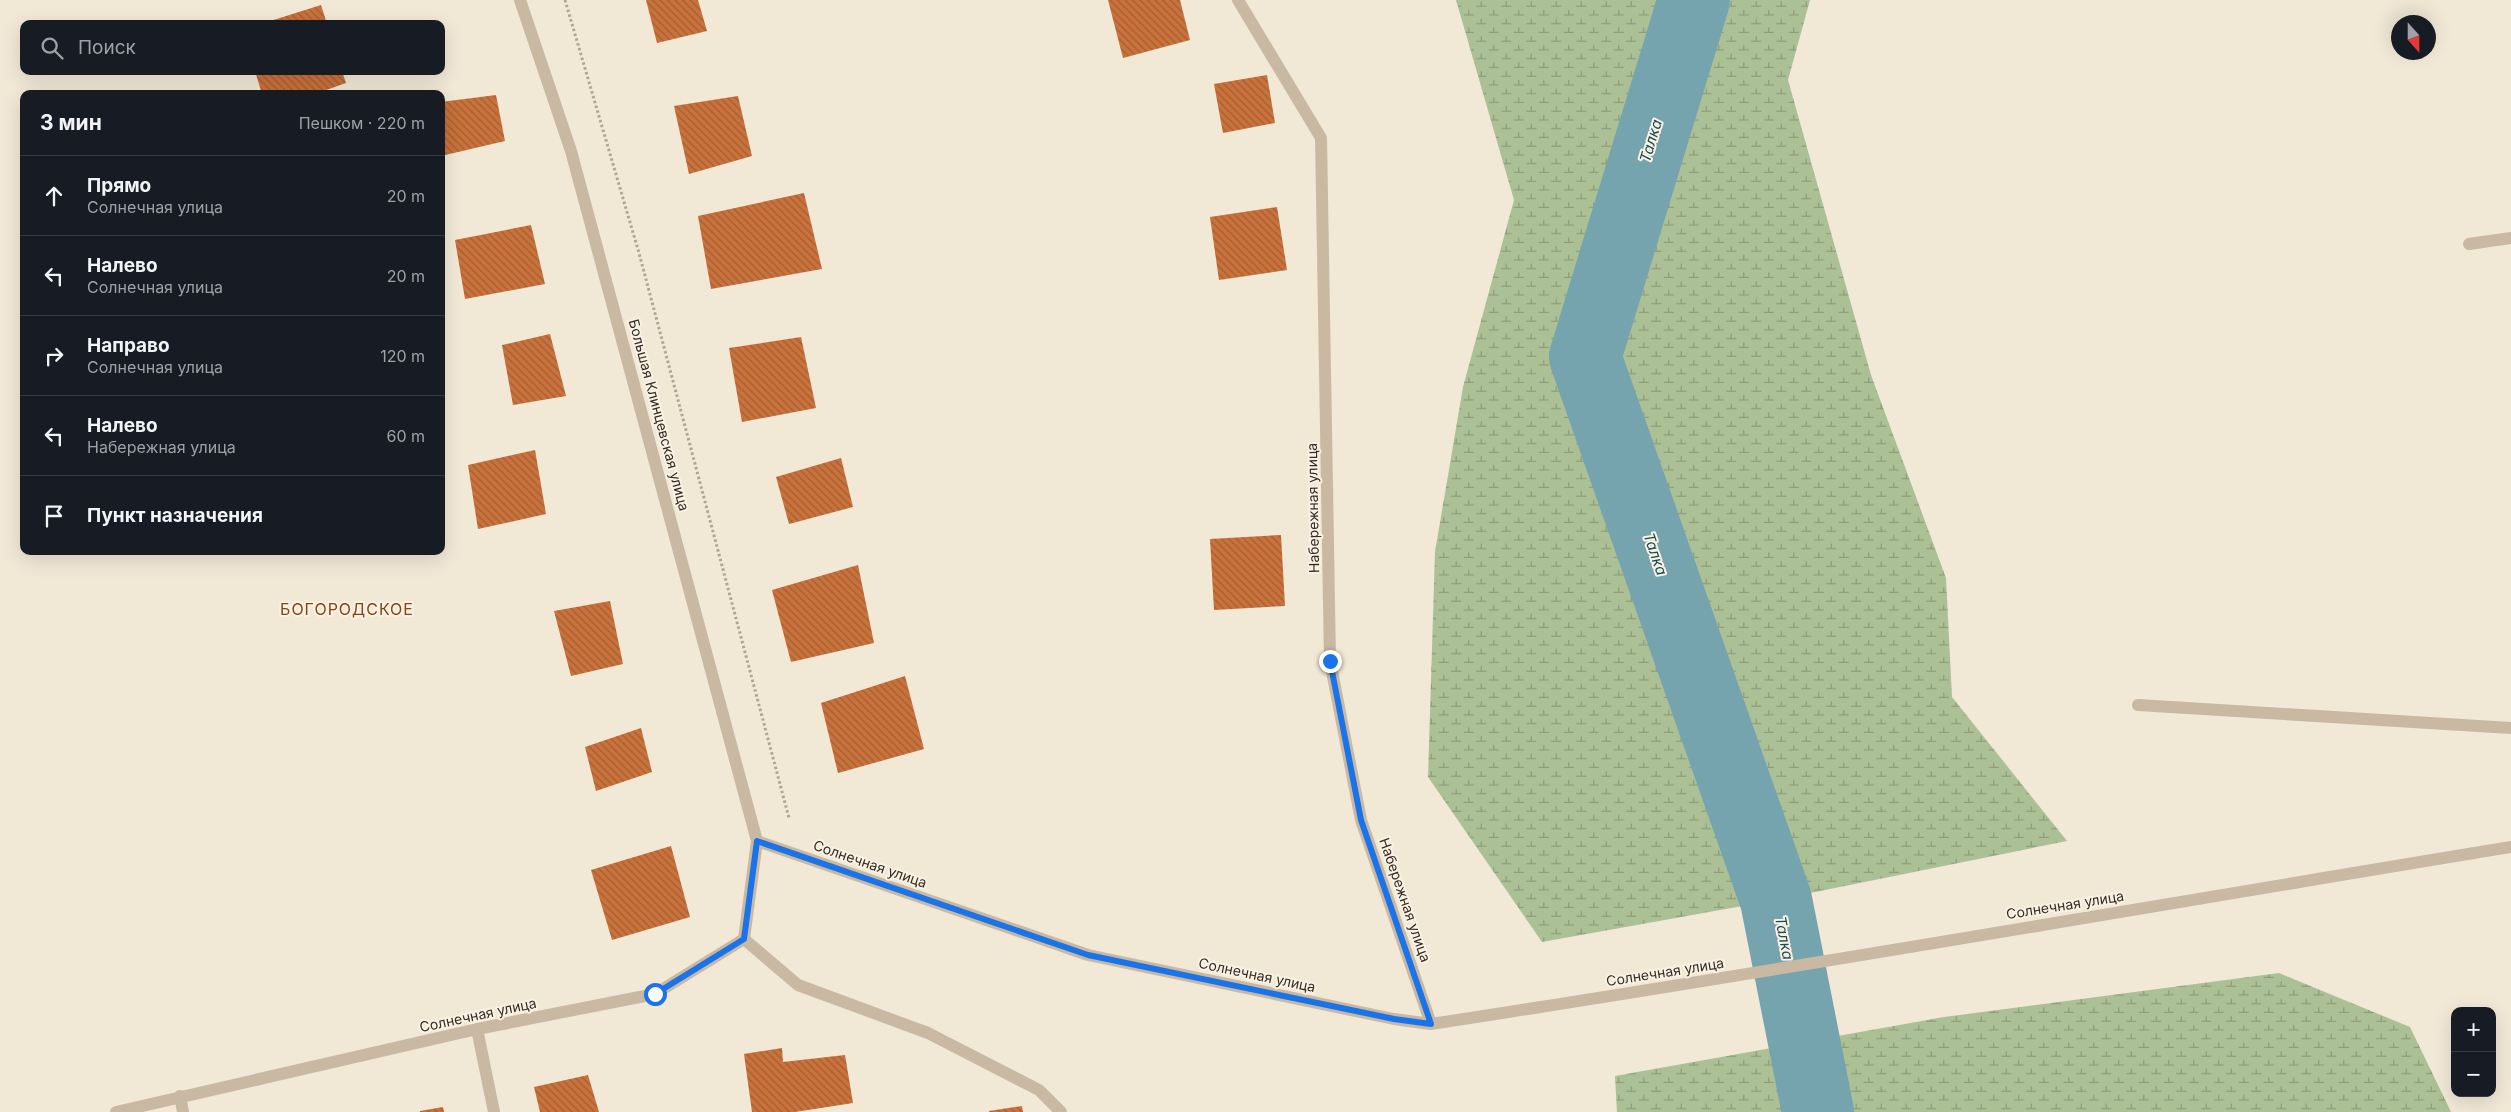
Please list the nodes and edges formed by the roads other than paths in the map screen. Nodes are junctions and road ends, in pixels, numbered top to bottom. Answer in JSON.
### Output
{"nodes":[{"id":1,"x":520,"y":0,"type":"edge"},
{"id":2,"x":1238,"y":0,"type":"edge"},
{"id":3,"x":2511,"y":238,"type":"edge"},
{"id":4,"x":2469,"y":244,"type":"dead end"},
{"id":5,"x":2138,"y":705,"type":"dead end"},
{"id":6,"x":2511,"y":728,"type":"edge"},
{"id":7,"x":757,"y":841,"type":"junction"},
{"id":8,"x":2511,"y":847,"type":"edge"},
{"id":9,"x":744,"y":939,"type":"junction"},
{"id":10,"x":1431,"y":1024,"type":"junction"},
{"id":11,"x":477,"y":1029,"type":"junction"},
{"id":12,"x":180,"y":1096,"type":"junction"},
{"id":13,"x":116,"y":1112,"type":"edge"},
{"id":14,"x":183,"y":1112,"type":"edge"},
{"id":15,"x":494,"y":1112,"type":"edge"},
{"id":16,"x":1061,"y":1112,"type":"edge"}],
"edges":[{"from":1,"to":7,"type":"street","name":"Большая Клинцевская улица"},
{"from":2,"to":10,"type":"street","name":"Набережная улица"},
{"from":3,"to":4,"type":"street"},
{"from":5,"to":6,"type":"street"},
{"from":7,"to":9,"type":"street"},
{"from":7,"to":10,"type":"street","name":"Солнечная улица"},
{"from":8,"to":10,"type":"street","name":"Солнечная улица"},
{"from":9,"to":11,"type":"street","name":"Солнечная улица"},
{"from":9,"to":16,"type":"street"},
{"from":11,"to":12,"type":"street","name":"Солнечная улица"},
{"from":11,"to":15,"type":"street"},
{"from":12,"to":13,"type":"street","name":"Солнечная улица"},
{"from":12,"to":14,"type":"street"}]}
